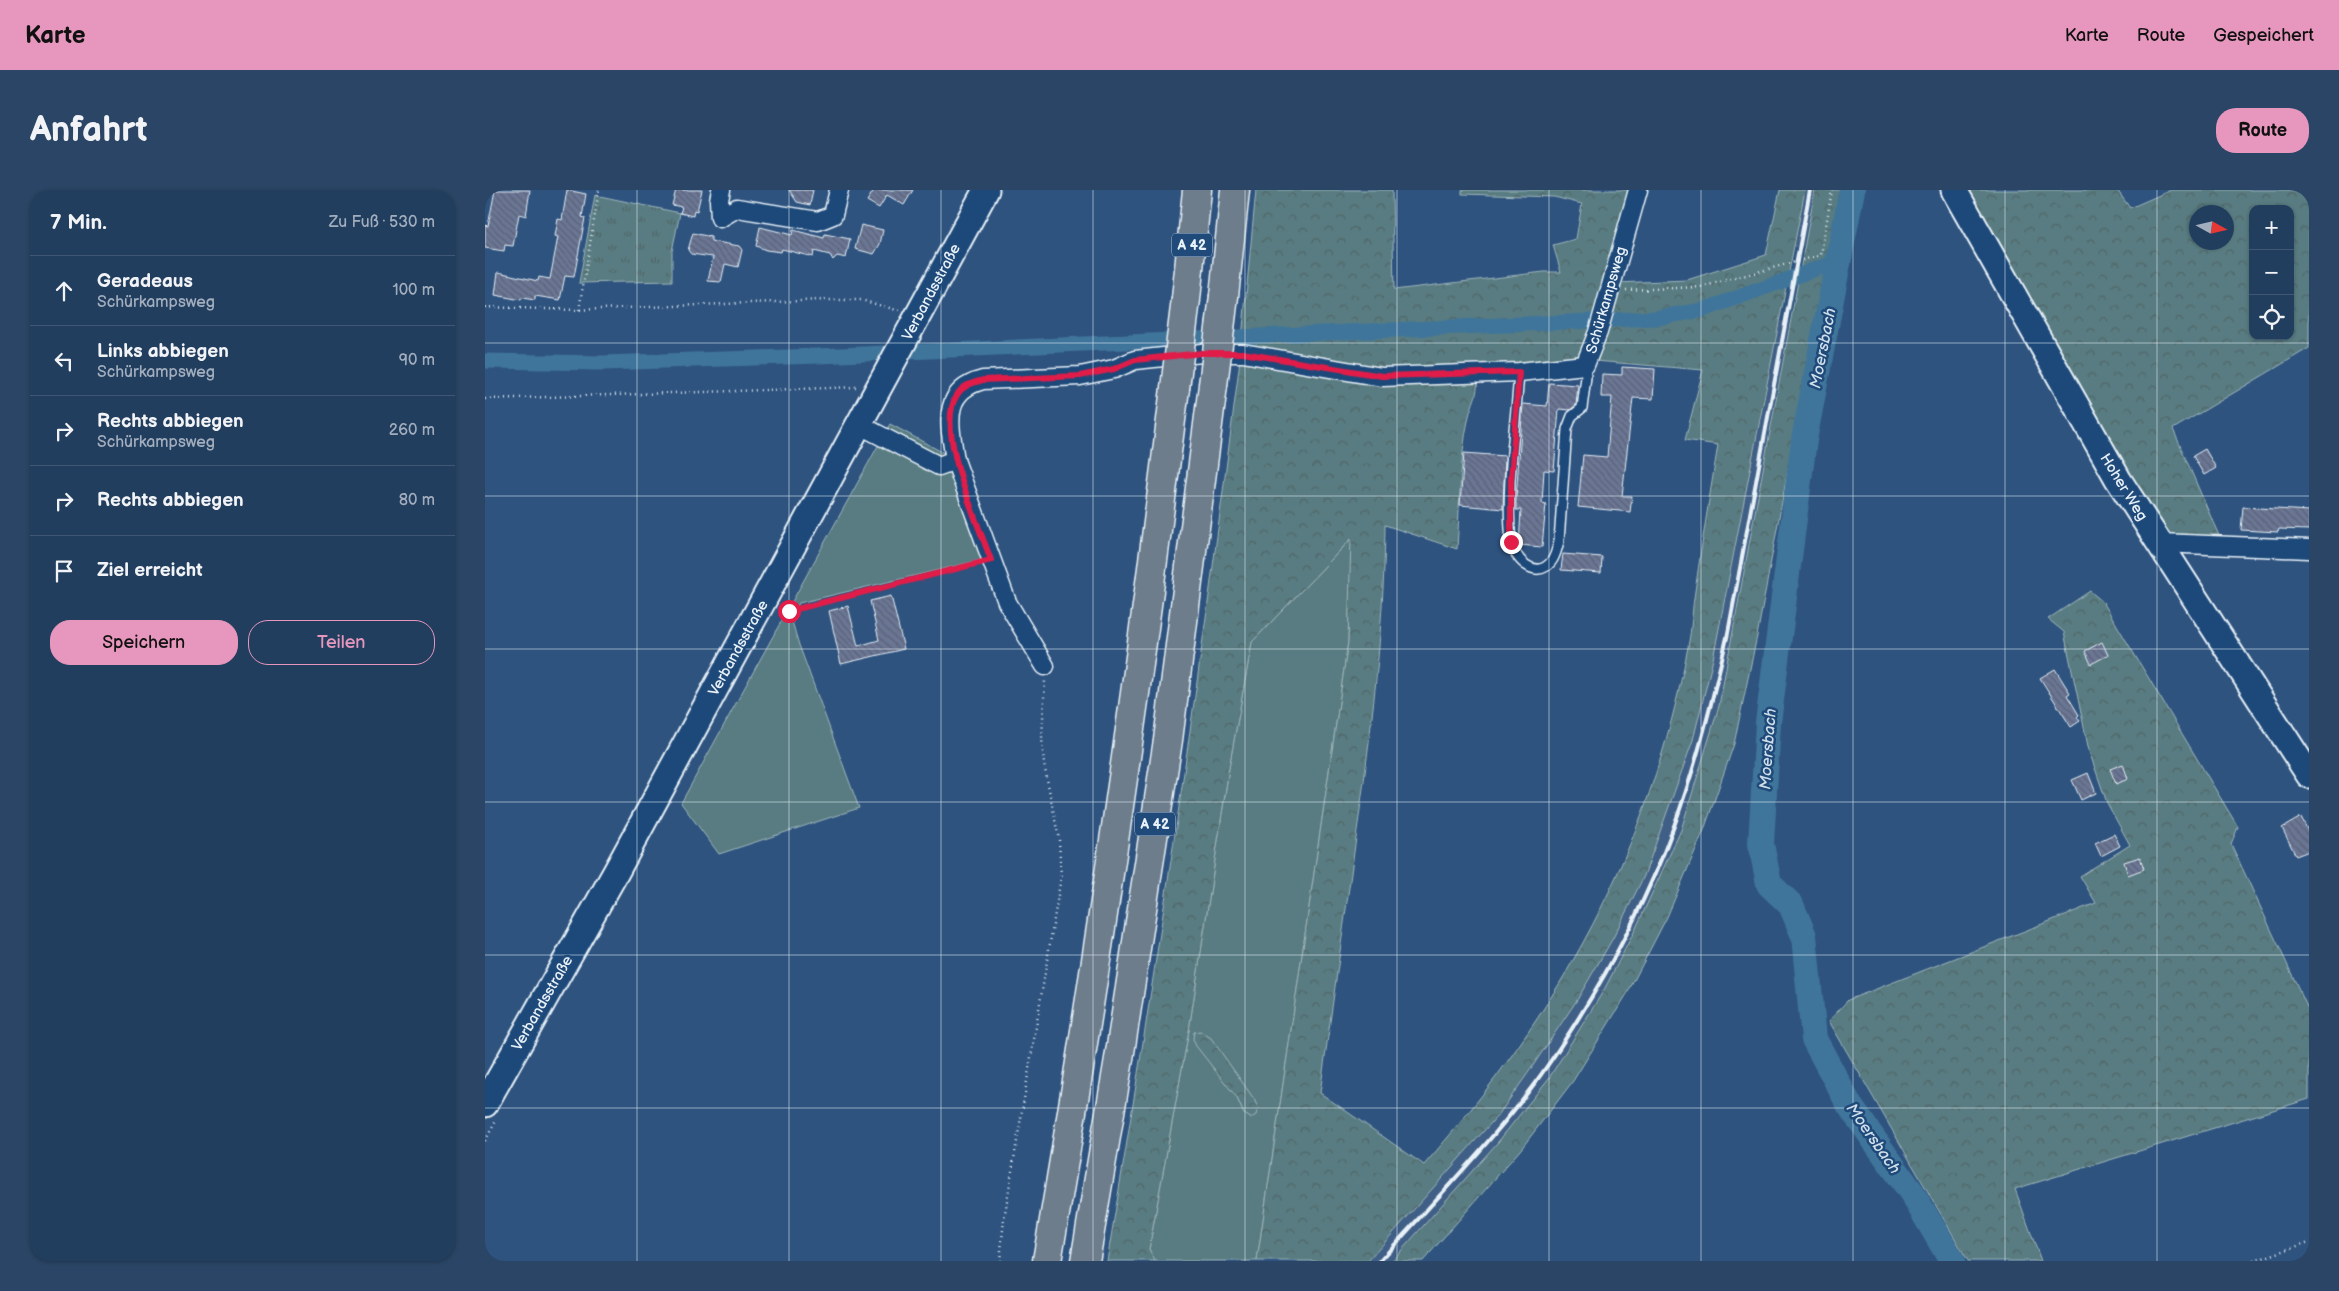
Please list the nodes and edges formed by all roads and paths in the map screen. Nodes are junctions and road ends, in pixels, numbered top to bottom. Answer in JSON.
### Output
{"nodes":[{"id":1,"x":599,"y":190,"type":"edge"},
{"id":2,"x":721,"y":190,"type":"edge"},
{"id":3,"x":839,"y":190,"type":"edge"},
{"id":4,"x":986,"y":190,"type":"edge"},
{"id":5,"x":1197,"y":190,"type":"edge"},
{"id":6,"x":1235,"y":190,"type":"edge"},
{"id":7,"x":1638,"y":190,"type":"edge"},
{"id":8,"x":1832,"y":190,"type":"edge"},
{"id":9,"x":1954,"y":190,"type":"edge"},
{"id":10,"x":1609,"y":291,"type":"junction"},
{"id":11,"x":485,"y":307,"type":"edge"},
{"id":12,"x":579,"y":310,"type":"junction"},
{"id":13,"x":915,"y":322,"type":"junction"},
{"id":14,"x":1585,"y":365,"type":"junction"},
{"id":15,"x":1519,"y":372,"type":"junction"},
{"id":16,"x":875,"y":382,"type":"junction"},
{"id":17,"x":485,"y":399,"type":"edge"},
{"id":18,"x":860,"y":425,"type":"junction"},
{"id":19,"x":955,"y":460,"type":"junction"},
{"id":20,"x":2160,"y":543,"type":"junction"},
{"id":21,"x":2309,"y":549,"type":"edge"},
{"id":22,"x":991,"y":560,"type":"junction"},
{"id":23,"x":763,"y":604,"type":"junction"},
{"id":24,"x":1045,"y":666,"type":"joint"},
{"id":25,"x":2309,"y":775,"type":"edge"},
{"id":26,"x":485,"y":1104,"type":"edge"},
{"id":27,"x":2309,"y":1242,"type":"edge"},
{"id":28,"x":1000,"y":1261,"type":"edge"},
{"id":29,"x":1047,"y":1261,"type":"edge"},
{"id":30,"x":1085,"y":1261,"type":"edge"},
{"id":31,"x":2254,"y":1261,"type":"edge"}],
"edges":[{"from":1,"to":12,"type":"path"},
{"from":2,"to":3,"type":"street"},
{"from":4,"to":13,"type":"main road","name":"Verbandsstraße"},
{"from":5,"to":29,"type":"highway","number":"A 42","bridge":true},
{"from":6,"to":30,"type":"highway","number":"A 42","bridge":true},
{"from":7,"to":10,"type":"street","name":"Schürkampsweg"},
{"from":8,"to":10,"type":"path"},
{"from":9,"to":20,"type":"main road","name":"Hoher Weg"},
{"from":10,"to":14,"type":"street","name":"Schürkampsweg"},
{"from":11,"to":12,"type":"path"},
{"from":12,"to":13,"type":"path"},
{"from":13,"to":16,"type":"main road","name":"Verbandsstraße"},
{"from":14,"to":15,"type":"street","name":"Schürkampsweg"},
{"from":14,"to":15,"type":"lane"},
{"from":15,"to":19,"type":"street","name":"Schürkampsweg"},
{"from":16,"to":17,"type":"path"},
{"from":16,"to":18,"type":"main road","name":"Verbandsstraße"},
{"from":18,"to":19,"type":"street"},
{"from":18,"to":23,"type":"main road","name":"Verbandsstraße"},
{"from":19,"to":22,"type":"street","name":"Schürkampsweg"},
{"from":20,"to":21,"type":"street"},
{"from":20,"to":25,"type":"main road","name":"Hoher Weg"},
{"from":22,"to":23,"type":"path"},
{"from":22,"to":24,"type":"street","name":"Schürkampsweg"},
{"from":23,"to":26,"type":"main road","name":"Verbandsstraße"},
{"from":24,"to":28,"type":"path"},
{"from":27,"to":31,"type":"path"}]}
